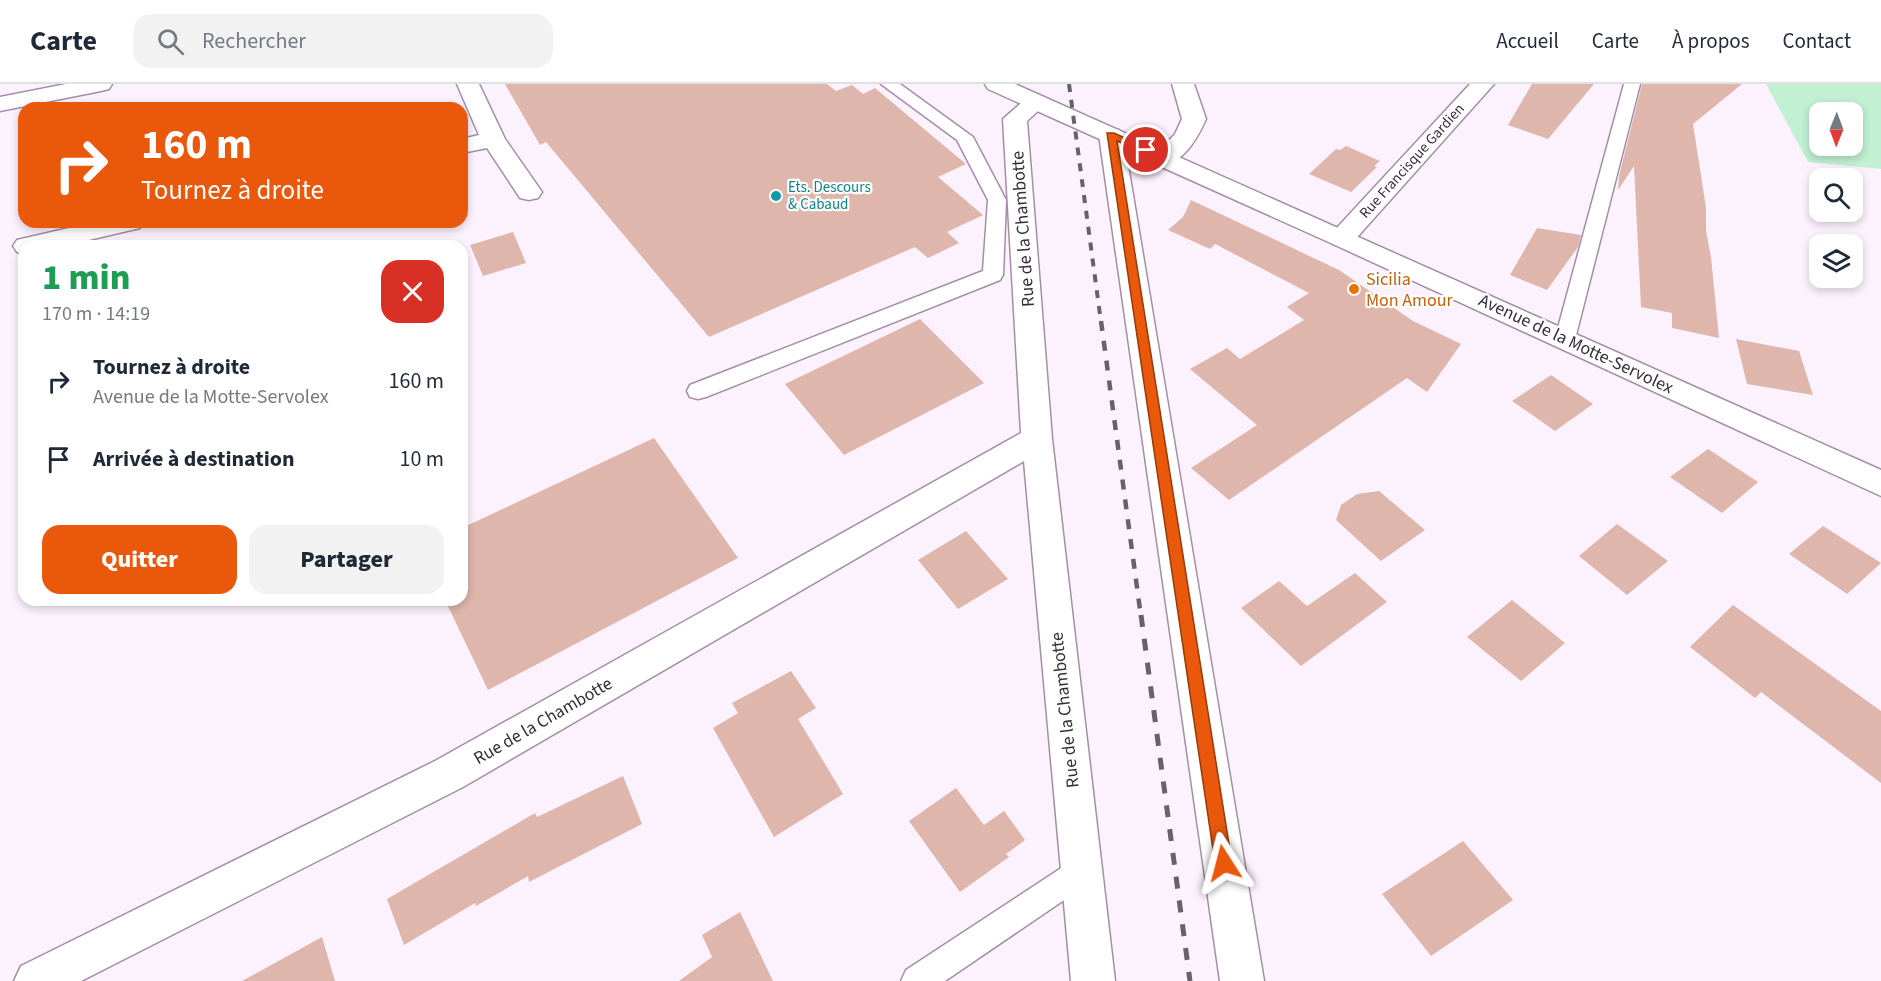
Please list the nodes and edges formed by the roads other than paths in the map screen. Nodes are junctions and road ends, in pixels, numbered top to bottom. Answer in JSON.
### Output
{"nodes":[{"id":1,"x":102,"y":84,"type":"edge"},
{"id":2,"x":468,"y":84,"type":"edge"},
{"id":3,"x":889,"y":84,"type":"edge"},
{"id":4,"x":996,"y":84,"type":"edge"},
{"id":5,"x":1183,"y":84,"type":"edge"},
{"id":6,"x":1483,"y":84,"type":"edge"},
{"id":7,"x":1632,"y":84,"type":"edge"},
{"id":8,"x":1036,"y":102,"type":"junction"},
{"id":9,"x":0,"y":104,"type":"edge"},
{"id":10,"x":1111,"y":135,"type":"junction"},
{"id":11,"x":493,"y":139,"type":"junction"},
{"id":12,"x":468,"y":145,"type":"edge"},
{"id":13,"x":1164,"y":158,"type":"junction"},
{"id":14,"x":529,"y":192,"type":"dead end"},
{"id":15,"x":104,"y":228,"type":"edge"},
{"id":16,"x":1342,"y":238,"type":"junction"},
{"id":17,"x":52,"y":240,"type":"edge"},
{"id":18,"x":18,"y":248,"type":"edge"},
{"id":19,"x":0,"y":252,"type":"edge"},
{"id":20,"x":1565,"y":339,"type":"junction"},
{"id":21,"x":698,"y":391,"type":"dead end"},
{"id":22,"x":1037,"y":439,"type":"junction"},
{"id":23,"x":1881,"y":484,"type":"edge"},
{"id":24,"x":1082,"y":871,"type":"junction"},
{"id":25,"x":36,"y":981,"type":"edge"},
{"id":26,"x":917,"y":981,"type":"edge"},
{"id":27,"x":1093,"y":981,"type":"edge"},
{"id":28,"x":1242,"y":981,"type":"edge"}],
"edges":[{"from":1,"to":9,"type":"street"},
{"from":2,"to":11,"type":"street"},
{"from":3,"to":21,"type":"lane"},
{"from":4,"to":8,"type":"street","name":"Avenue de la Motte-Servolex"},
{"from":5,"to":13,"type":"street"},
{"from":6,"to":16,"type":"street","name":"Rue Francisque Gardien"},
{"from":7,"to":20,"type":"lane"},
{"from":8,"to":10,"type":"street","name":"Avenue de la Motte-Servolex"},
{"from":8,"to":22,"type":"street","name":"Rue de la Chambotte"},
{"from":10,"to":13,"type":"street","name":"Avenue de la Motte-Servolex"},
{"from":10,"to":28,"type":"street"},
{"from":11,"to":12,"type":"street"},
{"from":11,"to":14,"type":"street"},
{"from":13,"to":16,"type":"street","name":"Avenue de la Motte-Servolex"},
{"from":15,"to":17,"type":"street"},
{"from":16,"to":20,"type":"street","name":"Avenue de la Motte-Servolex"},
{"from":18,"to":19,"type":"street"},
{"from":20,"to":23,"type":"street","name":"Avenue de la Motte-Servolex"},
{"from":22,"to":24,"type":"street","name":"Rue de la Chambotte"},
{"from":22,"to":25,"type":"street","name":"Rue de la Chambotte"},
{"from":24,"to":26,"type":"lane"},
{"from":24,"to":27,"type":"street","name":"Rue de la Chambotte"}]}
